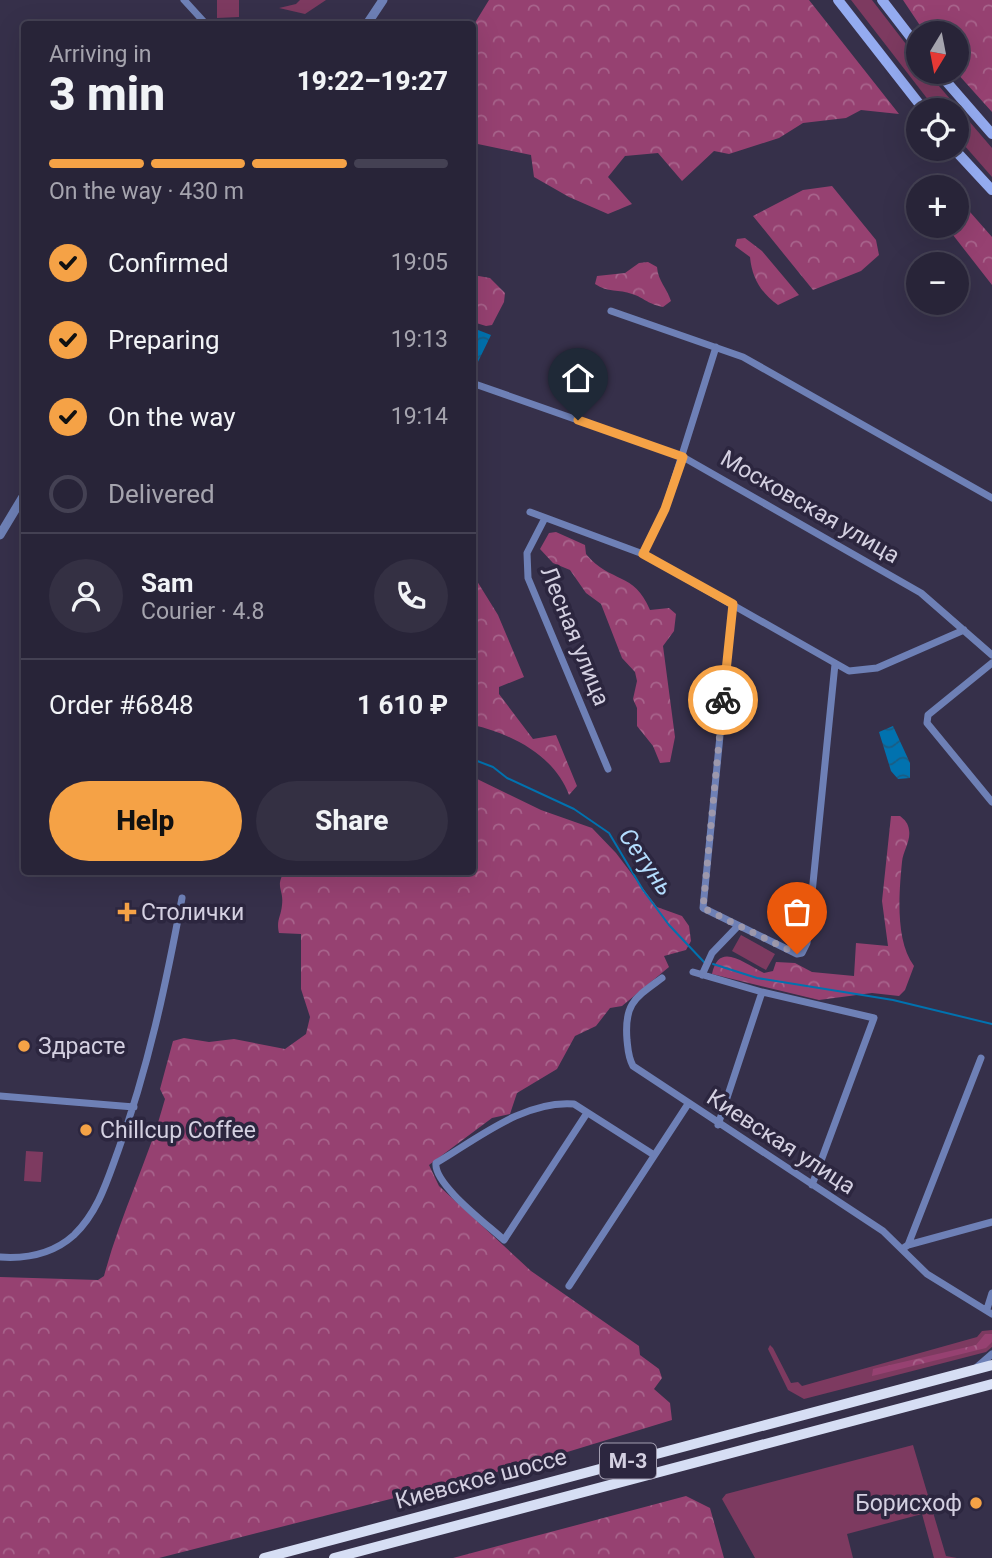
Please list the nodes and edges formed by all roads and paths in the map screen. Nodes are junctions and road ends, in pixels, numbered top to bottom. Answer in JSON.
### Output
{"nodes":[{"id":1,"x":184,"y":0,"type":"edge"},
{"id":2,"x":383,"y":0,"type":"edge"},
{"id":3,"x":838,"y":0,"type":"edge"},
{"id":4,"x":881,"y":0,"type":"edge"},
{"id":5,"x":203,"y":21,"type":"edge"},
{"id":6,"x":369,"y":21,"type":"edge"},
{"id":7,"x":906,"y":32,"type":"edge"},
{"id":8,"x":948,"y":84,"type":"edge"},
{"id":9,"x":915,"y":98,"type":"edge"},
{"id":10,"x":992,"y":134,"type":"edge"},
{"id":11,"x":965,"y":161,"type":"edge"},
{"id":12,"x":992,"y":190,"type":"edge"},
{"id":13,"x":611,"y":311,"type":"dead end"},
{"id":14,"x":716,"y":347,"type":"junction"},
{"id":15,"x":476,"y":384,"type":"edge"},
{"id":16,"x":683,"y":457,"type":"junction"},
{"id":17,"x":992,"y":498,"type":"edge"},
{"id":18,"x":21,"y":500,"type":"edge"},
{"id":19,"x":530,"y":512,"type":"dead end"},
{"id":20,"x":545,"y":518,"type":"junction"},
{"id":21,"x":0,"y":535,"type":"edge"},
{"id":22,"x":643,"y":554,"type":"junction"},
{"id":23,"x":733,"y":604,"type":"junction"},
{"id":24,"x":964,"y":630,"type":"junction"},
{"id":25,"x":991,"y":651,"type":"edge"},
{"id":26,"x":992,"y":663,"type":"edge"},
{"id":27,"x":835,"y":664,"type":"junction"},
{"id":28,"x":608,"y":769,"type":"dead end"},
{"id":29,"x":992,"y":802,"type":"edge"},
{"id":30,"x":182,"y":898,"type":"dead end"},
{"id":31,"x":738,"y":926,"type":"junction"},
{"id":32,"x":693,"y":972,"type":"dead end"},
{"id":33,"x":702,"y":975,"type":"junction"},
{"id":34,"x":662,"y":978,"type":"dead end"},
{"id":35,"x":762,"y":992,"type":"junction"},
{"id":36,"x":981,"y":1058,"type":"dead end"},
{"id":37,"x":0,"y":1096,"type":"edge"},
{"id":38,"x":688,"y":1104,"type":"junction"},
{"id":39,"x":134,"y":1107,"type":"junction"},
{"id":40,"x":587,"y":1113,"type":"junction"},
{"id":41,"x":718,"y":1125,"type":"junction"},
{"id":42,"x":654,"y":1155,"type":"junction"},
{"id":43,"x":812,"y":1185,"type":"junction"},
{"id":44,"x":992,"y":1222,"type":"edge"},
{"id":45,"x":905,"y":1247,"type":"junction"},
{"id":46,"x":0,"y":1257,"type":"edge"},
{"id":47,"x":569,"y":1286,"type":"dead end"},
{"id":48,"x":992,"y":1293,"type":"edge"},
{"id":49,"x":990,"y":1311,"type":"edge"},
{"id":50,"x":992,"y":1354,"type":"edge"},
{"id":51,"x":992,"y":1365,"type":"edge"},
{"id":52,"x":973,"y":1370,"type":"junction"},
{"id":53,"x":992,"y":1386,"type":"edge"},
{"id":54,"x":264,"y":1558,"type":"edge"},
{"id":55,"x":334,"y":1558,"type":"edge"}],
"edges":[{"from":1,"to":5,"type":"street"},
{"from":2,"to":6,"type":"street"},
{"from":3,"to":9,"type":"main road"},
{"from":4,"to":7,"type":"main road"},
{"from":8,"to":10,"type":"main road"},
{"from":11,"to":12,"type":"main road"},
{"from":13,"to":14,"type":"street"},
{"from":14,"to":16,"type":"street"},
{"from":14,"to":17,"type":"street"},
{"from":15,"to":16,"type":"street","name":"Московская улица"},
{"from":16,"to":22,"type":"street"},
{"from":16,"to":24,"type":"street","name":"Московская улица"},
{"from":18,"to":21,"type":"street"},
{"from":19,"to":20,"type":"street"},
{"from":20,"to":22,"type":"street"},
{"from":20,"to":28,"type":"street","name":"Лесная улица"},
{"from":22,"to":23,"type":"street"},
{"from":23,"to":27,"type":"street"},
{"from":23,"to":31,"type":"street"},
{"from":24,"to":25,"type":"street","name":"Московская улица"},
{"from":24,"to":27,"type":"street"},
{"from":26,"to":29,"type":"street"},
{"from":27,"to":31,"type":"street"},
{"from":30,"to":39,"type":"street"},
{"from":31,"to":33,"type":"street"},
{"from":32,"to":33,"type":"street"},
{"from":33,"to":35,"type":"street"},
{"from":34,"to":38,"type":"street","name":"Киевская улица"},
{"from":35,"to":41,"type":"street"},
{"from":35,"to":43,"type":"street"},
{"from":36,"to":45,"type":"street"},
{"from":37,"to":39,"type":"street"},
{"from":38,"to":41,"type":"street","name":"Киевская улица"},
{"from":38,"to":42,"type":"street"},
{"from":39,"to":46,"type":"street"},
{"from":40,"to":40,"type":"street"},
{"from":40,"to":42,"type":"street"},
{"from":41,"to":43,"type":"street","name":"Киевская улица"},
{"from":42,"to":47,"type":"street"},
{"from":43,"to":45,"type":"street","name":"Киевская улица"},
{"from":44,"to":45,"type":"street"},
{"from":45,"to":49,"type":"street","name":"Киевская улица"},
{"from":48,"to":49,"type":"street"},
{"from":50,"to":52,"type":"street"},
{"from":51,"to":52,"type":"highway","name":"Киевское шоссе","number":"М-3"},
{"from":52,"to":54,"type":"highway","name":"Киевское шоссе","number":"М-3"},
{"from":53,"to":55,"type":"highway","name":"Киевское шоссе","number":"М-3"}]}
